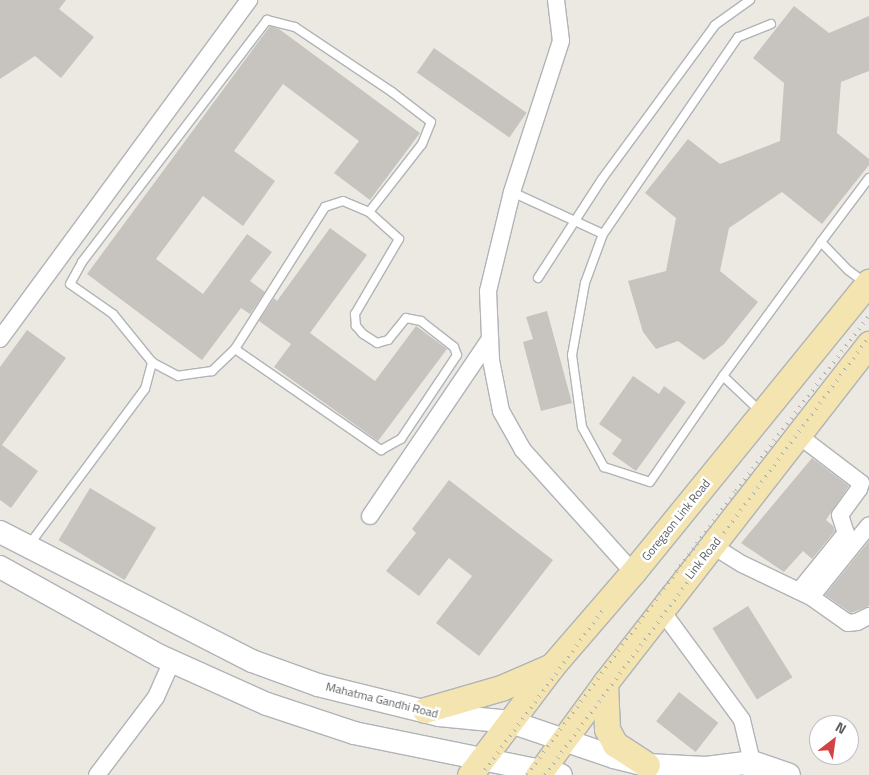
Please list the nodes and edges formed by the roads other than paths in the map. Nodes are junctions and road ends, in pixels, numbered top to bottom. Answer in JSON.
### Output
{"nodes":[{"id":1,"x":249,"y":0,"type":"edge"},
{"id":2,"x":556,"y":0,"type":"edge"},
{"id":3,"x":750,"y":0,"type":"edge"},
{"id":4,"x":771,"y":24,"type":"dead end"},
{"id":5,"x":869,"y":178,"type":"edge"},
{"id":6,"x":512,"y":192,"type":"junction"},
{"id":7,"x":369,"y":212,"type":"junction"},
{"id":8,"x":576,"y":220,"type":"junction"},
{"id":9,"x":603,"y":234,"type":"junction"},
{"id":10,"x":821,"y":242,"type":"junction"},
{"id":11,"x":538,"y":278,"type":"dead end"},
{"id":12,"x":868,"y":283,"type":"edge"},
{"id":13,"x":0,"y":339,"type":"edge"},
{"id":14,"x":490,"y":339,"type":"junction"},
{"id":15,"x":869,"y":344,"type":"edge"},
{"id":16,"x":235,"y":349,"type":"junction"},
{"id":17,"x":152,"y":362,"type":"junction"},
{"id":18,"x":723,"y":376,"type":"junction"},
{"id":19,"x":763,"y":414,"type":"junction"},
{"id":20,"x":798,"y":435,"type":"junction"},
{"id":21,"x":370,"y":516,"type":"dead end"},
{"id":22,"x":869,"y":525,"type":"edge"},
{"id":23,"x":0,"y":532,"type":"edge"},
{"id":24,"x":715,"y":542,"type":"junction"},
{"id":25,"x":28,"y":547,"type":"junction"},
{"id":26,"x":0,"y":566,"type":"edge"},
{"id":27,"x":633,"y":572,"type":"junction"},
{"id":28,"x":805,"y":590,"type":"junction"},
{"id":29,"x":662,"y":611,"type":"junction"},
{"id":30,"x":869,"y":616,"type":"edge"},
{"id":31,"x":172,"y":661,"type":"junction"},
{"id":32,"x":552,"y":666,"type":"junction"},
{"id":33,"x":276,"y":670,"type":"junction"},
{"id":34,"x":605,"y":683,"type":"junction"},
{"id":35,"x":267,"y":704,"type":"junction"},
{"id":36,"x":425,"y":710,"type":"junction"},
{"id":37,"x":511,"y":722,"type":"junction"},
{"id":38,"x":564,"y":738,"type":"junction"},
{"id":39,"x":648,"y":765,"type":"junction"},
{"id":40,"x":477,"y":767,"type":"edge"},
{"id":41,"x":751,"y":768,"type":"edge"},
{"id":42,"x":547,"y":774,"type":"edge"},
{"id":43,"x":96,"y":775,"type":"edge"},
{"id":44,"x":789,"y":775,"type":"edge"}],
"edges":[{"from":1,"to":13,"type":"street"},
{"from":2,"to":6,"type":"street"},
{"from":3,"to":8,"type":"lane"},
{"from":4,"to":9,"type":"lane"},
{"from":5,"to":10,"type":"lane"},
{"from":6,"to":8,"type":"lane"},
{"from":6,"to":14,"type":"street"},
{"from":7,"to":16,"type":"lane"},
{"from":7,"to":16,"type":"lane"},
{"from":7,"to":17,"type":"lane"},
{"from":8,"to":9,"type":"lane"},
{"from":8,"to":11,"type":"lane"},
{"from":9,"to":18,"type":"lane"},
{"from":10,"to":12,"type":"lane"},
{"from":10,"to":18,"type":"lane"},
{"from":12,"to":19,"type":"main road","name":"Goregaon Link Road"},
{"from":14,"to":21,"type":"street"},
{"from":14,"to":27,"type":"street"},
{"from":15,"to":20,"type":"main road","name":"Link Road"},
{"from":16,"to":17,"type":"lane"},
{"from":17,"to":25,"type":"lane"},
{"from":18,"to":19,"type":"lane"},
{"from":19,"to":27,"type":"main road","name":"Goregaon Link Road"},
{"from":20,"to":24,"type":"main road","name":"Link Road"},
{"from":20,"to":28,"type":"street"},
{"from":22,"to":28,"type":"street"},
{"from":23,"to":25,"type":"main road","name":"Mahatma Gandhi Road"},
{"from":24,"to":28,"type":"street"},
{"from":24,"to":29,"type":"main road","name":"Link Road"},
{"from":25,"to":33,"type":"main road","name":"Mahatma Gandhi Road"},
{"from":26,"to":31,"type":"main road"},
{"from":27,"to":32,"type":"main road","name":"Goregaon Link Road"},
{"from":28,"to":30,"type":"street"},
{"from":29,"to":34,"type":"main road","name":"Link Road"},
{"from":29,"to":41,"type":"street"},
{"from":31,"to":35,"type":"main road"},
{"from":31,"to":43,"type":"street"},
{"from":32,"to":36,"type":"main road"},
{"from":32,"to":37,"type":"main road","name":"Goregaon Link Road"},
{"from":33,"to":35,"type":"main road"},
{"from":33,"to":36,"type":"main road","name":"Mahatma Gandhi Road"},
{"from":34,"to":38,"type":"main road","name":"Link Road"},
{"from":34,"to":39,"type":"main road"},
{"from":35,"to":40,"type":"main road"},
{"from":36,"to":37,"type":"main road","name":"Mahatma Gandhi Road"},
{"from":37,"to":38,"type":"main road","name":"Mahatma Gandhi Road"},
{"from":37,"to":40,"type":"main road","name":"Goregaon Link Road"},
{"from":38,"to":39,"type":"main road","name":"Mahatma Gandhi Road"},
{"from":38,"to":42,"type":"main road","name":"Link Road"},
{"from":39,"to":41,"type":"main road","name":"Mahatma Gandhi Road"},
{"from":40,"to":42,"type":"main road"},
{"from":41,"to":44,"type":"main road","name":"Mahatma Gandhi Road"}]}
